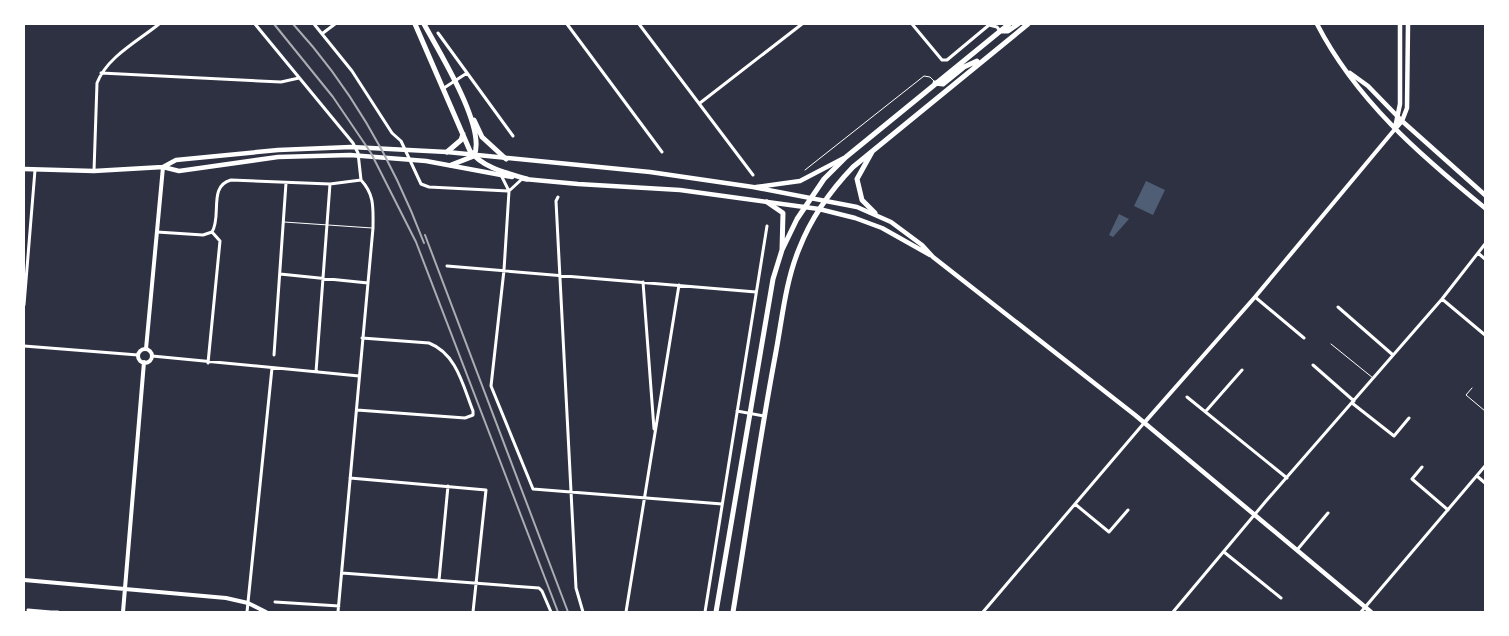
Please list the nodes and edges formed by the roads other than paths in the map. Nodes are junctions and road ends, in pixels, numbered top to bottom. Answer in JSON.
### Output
{"nodes":[{"id":1,"x":160,"y":24,"type":"edge"},
{"id":2,"x":255,"y":24,"type":"edge"},
{"id":3,"x":314,"y":24,"type":"edge"},
{"id":4,"x":334,"y":24,"type":"edge"},
{"id":5,"x":415,"y":24,"type":"edge"},
{"id":6,"x":424,"y":24,"type":"edge"},
{"id":7,"x":567,"y":24,"type":"edge"},
{"id":8,"x":639,"y":24,"type":"edge"},
{"id":9,"x":802,"y":24,"type":"edge"},
{"id":10,"x":912,"y":24,"type":"edge"},
{"id":11,"x":1009,"y":24,"type":"edge"},
{"id":12,"x":1018,"y":24,"type":"edge"},
{"id":13,"x":1028,"y":24,"type":"edge"},
{"id":14,"x":1317,"y":24,"type":"edge"},
{"id":15,"x":1400,"y":24,"type":"edge"},
{"id":16,"x":1408,"y":24,"type":"edge"},
{"id":17,"x":1000,"y":30,"type":"junction"},
{"id":18,"x":323,"y":33,"type":"junction"},
{"id":19,"x":438,"y":33,"type":"dead end"},
{"id":20,"x":984,"y":58,"type":"junction"},
{"id":21,"x":1346,"y":71,"type":"junction"},
{"id":22,"x":467,"y":73,"type":"junction"},
{"id":23,"x":101,"y":74,"type":"junction"},
{"id":24,"x":299,"y":78,"type":"junction"},
{"id":25,"x":455,"y":81,"type":"junction"},
{"id":26,"x":935,"y":83,"type":"junction"},
{"id":27,"x":444,"y":88,"type":"junction"},
{"id":28,"x":700,"y":103,"type":"junction"},
{"id":29,"x":470,"y":113,"type":"junction"},
{"id":30,"x":1398,"y":116,"type":"junction"},
{"id":31,"x":1402,"y":121,"type":"junction"},
{"id":32,"x":1395,"y":129,"type":"junction"},
{"id":33,"x":463,"y":134,"type":"junction"},
{"id":34,"x":514,"y":136,"type":"dead end"},
{"id":35,"x":877,"y":146,"type":"junction"},
{"id":36,"x":447,"y":152,"type":"junction"},
{"id":37,"x":662,"y":152,"type":"dead end"},
{"id":38,"x":474,"y":156,"type":"junction"},
{"id":39,"x":846,"y":157,"type":"junction"},
{"id":40,"x":506,"y":159,"type":"junction"},
{"id":41,"x":451,"y":165,"type":"junction"},
{"id":42,"x":163,"y":167,"type":"junction"},
{"id":43,"x":24,"y":169,"type":"edge"},
{"id":44,"x":35,"y":170,"type":"junction"},
{"id":45,"x":805,"y":170,"type":"dead end"},
{"id":46,"x":94,"y":171,"type":"junction"},
{"id":47,"x":501,"y":175,"type":"junction"},
{"id":48,"x":753,"y":175,"type":"dead end"},
{"id":49,"x":524,"y":179,"type":"junction"},
{"id":50,"x":361,"y":180,"type":"junction"},
{"id":51,"x":286,"y":183,"type":"junction"},
{"id":52,"x":330,"y":184,"type":"junction"},
{"id":53,"x":752,"y":187,"type":"junction"},
{"id":54,"x":509,"y":191,"type":"junction"},
{"id":55,"x":1485,"y":195,"type":"edge"},
{"id":56,"x":558,"y":197,"type":"dead end"},
{"id":57,"x":810,"y":198,"type":"junction"},
{"id":58,"x":825,"y":200,"type":"junction"},
{"id":59,"x":767,"y":202,"type":"junction"},
{"id":60,"x":804,"y":207,"type":"junction"},
{"id":61,"x":1485,"y":208,"type":"edge"},
{"id":62,"x":819,"y":209,"type":"junction"},
{"id":63,"x":875,"y":214,"type":"junction"},
{"id":64,"x":284,"y":222,"type":"junction"},
{"id":65,"x":327,"y":224,"type":"junction"},
{"id":66,"x":767,"y":226,"type":"dead end"},
{"id":67,"x":373,"y":228,"type":"junction"},
{"id":68,"x":157,"y":232,"type":"junction"},
{"id":69,"x":212,"y":232,"type":"junction"},
{"id":70,"x":1485,"y":244,"type":"edge"},
{"id":71,"x":782,"y":250,"type":"junction"},
{"id":72,"x":1478,"y":253,"type":"junction"},
{"id":73,"x":933,"y":257,"type":"junction"},
{"id":74,"x":1485,"y":259,"type":"edge"},
{"id":75,"x":447,"y":266,"type":"dead end"},
{"id":76,"x":504,"y":270,"type":"junction"},
{"id":77,"x":280,"y":274,"type":"junction"},
{"id":78,"x":561,"y":275,"type":"junction"},
{"id":79,"x":324,"y":279,"type":"junction"},
{"id":80,"x":368,"y":282,"type":"junction"},
{"id":81,"x":643,"y":282,"type":"junction"},
{"id":82,"x":679,"y":285,"type":"junction"},
{"id":83,"x":756,"y":292,"type":"junction"},
{"id":84,"x":1255,"y":297,"type":"junction"},
{"id":85,"x":1442,"y":299,"type":"junction"},
{"id":86,"x":24,"y":306,"type":"edge"},
{"id":87,"x":1338,"y":307,"type":"dead end"},
{"id":88,"x":1485,"y":334,"type":"edge"},
{"id":89,"x":362,"y":338,"type":"junction"},
{"id":90,"x":1304,"y":338,"type":"dead end"},
{"id":91,"x":1331,"y":344,"type":"dead end"},
{"id":92,"x":24,"y":346,"type":"edge"},
{"id":93,"x":146,"y":349,"type":"junction"},
{"id":94,"x":274,"y":354,"type":"dead end"},
{"id":95,"x":138,"y":355,"type":"junction"},
{"id":96,"x":152,"y":356,"type":"junction"},
{"id":97,"x":1393,"y":356,"type":"junction"},
{"id":98,"x":144,"y":362,"type":"junction"},
{"id":99,"x":208,"y":363,"type":"junction"},
{"id":100,"x":1313,"y":365,"type":"dead end"},
{"id":101,"x":272,"y":368,"type":"junction"},
{"id":102,"x":1242,"y":370,"type":"dead end"},
{"id":103,"x":316,"y":372,"type":"junction"},
{"id":104,"x":359,"y":376,"type":"junction"},
{"id":105,"x":1374,"y":378,"type":"junction"},
{"id":106,"x":1472,"y":388,"type":"dead end"},
{"id":107,"x":1187,"y":397,"type":"dead end"},
{"id":108,"x":1353,"y":402,"type":"junction"},
{"id":109,"x":357,"y":410,"type":"junction"},
{"id":110,"x":737,"y":411,"type":"junction"},
{"id":111,"x":1206,"y":411,"type":"junction"},
{"id":112,"x":1485,"y":411,"type":"edge"},
{"id":113,"x":750,"y":413,"type":"junction"},
{"id":114,"x":764,"y":416,"type":"junction"},
{"id":115,"x":1409,"y":418,"type":"dead end"},
{"id":116,"x":1144,"y":423,"type":"junction"},
{"id":117,"x":654,"y":432,"type":"junction"},
{"id":118,"x":1485,"y":466,"type":"edge"},
{"id":119,"x":1422,"y":467,"type":"dead end"},
{"id":120,"x":1477,"y":476,"type":"junction"},
{"id":121,"x":350,"y":478,"type":"junction"},
{"id":122,"x":1287,"y":478,"type":"junction"},
{"id":123,"x":1485,"y":483,"type":"edge"},
{"id":124,"x":448,"y":486,"type":"junction"},
{"id":125,"x":572,"y":493,"type":"junction"},
{"id":126,"x":644,"y":498,"type":"junction"},
{"id":127,"x":722,"y":504,"type":"junction"},
{"id":128,"x":1075,"y":504,"type":"junction"},
{"id":129,"x":1128,"y":510,"type":"dead end"},
{"id":130,"x":1448,"y":510,"type":"junction"},
{"id":131,"x":1328,"y":513,"type":"dead end"},
{"id":132,"x":1255,"y":516,"type":"junction"},
{"id":133,"x":1297,"y":551,"type":"junction"},
{"id":134,"x":1224,"y":552,"type":"junction"},
{"id":135,"x":342,"y":573,"type":"junction"},
{"id":136,"x":24,"y":580,"type":"edge"},
{"id":137,"x":439,"y":580,"type":"junction"},
{"id":138,"x":477,"y":583,"type":"junction"},
{"id":139,"x":125,"y":589,"type":"junction"},
{"id":140,"x":1281,"y":598,"type":"dead end"},
{"id":141,"x":275,"y":602,"type":"dead end"},
{"id":142,"x":248,"y":603,"type":"junction"},
{"id":143,"x":338,"y":606,"type":"junction"},
{"id":144,"x":1365,"y":607,"type":"junction"},
{"id":145,"x":28,"y":610,"type":"dead end"},
{"id":146,"x":51,"y":612,"type":"edge"},
{"id":147,"x":58,"y":612,"type":"edge"},
{"id":148,"x":123,"y":612,"type":"edge"},
{"id":149,"x":247,"y":612,"type":"edge"},
{"id":150,"x":266,"y":612,"type":"edge"},
{"id":151,"x":338,"y":612,"type":"edge"},
{"id":152,"x":473,"y":612,"type":"edge"},
{"id":153,"x":550,"y":612,"type":"edge"},
{"id":154,"x":583,"y":612,"type":"edge"},
{"id":155,"x":626,"y":612,"type":"edge"},
{"id":156,"x":705,"y":612,"type":"edge"},
{"id":157,"x":716,"y":612,"type":"edge"},
{"id":158,"x":733,"y":612,"type":"edge"},
{"id":159,"x":983,"y":612,"type":"edge"},
{"id":160,"x":1173,"y":612,"type":"edge"},
{"id":161,"x":1361,"y":612,"type":"edge"},
{"id":162,"x":1372,"y":612,"type":"edge"}],
"edges":[{"from":1,"to":23,"type":"street"},
{"from":2,"to":24,"type":"street"},
{"from":3,"to":18,"type":"street"},
{"from":4,"to":18,"type":"street"},
{"from":5,"to":27,"type":"main road"},
{"from":6,"to":25,"type":"main road"},
{"from":7,"to":37,"type":"street"},
{"from":8,"to":28,"type":"street"},
{"from":9,"to":28,"type":"street"},
{"from":10,"to":17,"type":"street"},
{"from":11,"to":17,"type":"main road"},
{"from":12,"to":17,"type":"main road"},
{"from":13,"to":20,"type":"main road"},
{"from":14,"to":21,"type":"main road"},
{"from":15,"to":30,"type":"main road"},
{"from":16,"to":31,"type":"main road"},
{"from":17,"to":26,"type":"main road"},
{"from":18,"to":54,"type":"street"},
{"from":19,"to":22,"type":"street"},
{"from":20,"to":26,"type":"main road"},
{"from":20,"to":35,"type":"main road"},
{"from":21,"to":30,"type":"main road"},
{"from":21,"to":32,"type":"main road"},
{"from":22,"to":25,"type":"street"},
{"from":22,"to":34,"type":"street"},
{"from":23,"to":24,"type":"street"},
{"from":23,"to":46,"type":"street"},
{"from":24,"to":50,"type":"street"},
{"from":25,"to":27,"type":"street"},
{"from":25,"to":29,"type":"main road"},
{"from":26,"to":39,"type":"main road"},
{"from":26,"to":45,"type":"lane"},
{"from":27,"to":33,"type":"main road"},
{"from":28,"to":48,"type":"street"},
{"from":29,"to":38,"type":"main road"},
{"from":29,"to":40,"type":"main road"},
{"from":30,"to":31,"type":"main road"},
{"from":30,"to":32,"type":"main road"},
{"from":31,"to":32,"type":"main road"},
{"from":31,"to":55,"type":"main road"},
{"from":32,"to":61,"type":"main road"},
{"from":32,"to":84,"type":"street"},
{"from":33,"to":36,"type":"main road"},
{"from":33,"to":38,"type":"main road"},
{"from":35,"to":58,"type":"main road"},
{"from":35,"to":63,"type":"main road"},
{"from":36,"to":38,"type":"main road"},
{"from":36,"to":42,"type":"main road"},
{"from":38,"to":40,"type":"main road"},
{"from":38,"to":41,"type":"main road"},
{"from":38,"to":49,"type":"main road"},
{"from":39,"to":53,"type":"main road"},
{"from":39,"to":57,"type":"main road"},
{"from":40,"to":53,"type":"main road"},
{"from":41,"to":42,"type":"main road"},
{"from":41,"to":47,"type":"main road"},
{"from":42,"to":46,"type":"main road"},
{"from":42,"to":68,"type":"street"},
{"from":43,"to":44,"type":"main road"},
{"from":44,"to":46,"type":"main road"},
{"from":44,"to":86,"type":"street"},
{"from":47,"to":49,"type":"main road"},
{"from":47,"to":54,"type":"street"},
{"from":49,"to":54,"type":"street"},
{"from":49,"to":59,"type":"main road"},
{"from":50,"to":52,"type":"street"},
{"from":50,"to":67,"type":"street"},
{"from":51,"to":52,"type":"street"},
{"from":51,"to":64,"type":"street"},
{"from":51,"to":69,"type":"street"},
{"from":52,"to":65,"type":"street"},
{"from":53,"to":57,"type":"main road"},
{"from":54,"to":76,"type":"street"},
{"from":56,"to":78,"type":"street"},
{"from":57,"to":58,"type":"main road"},
{"from":57,"to":60,"type":"main road"},
{"from":58,"to":62,"type":"main road"},
{"from":58,"to":63,"type":"main road"},
{"from":59,"to":60,"type":"main road"},
{"from":59,"to":71,"type":"main road"},
{"from":60,"to":62,"type":"main road"},
{"from":60,"to":71,"type":"main road"},
{"from":62,"to":73,"type":"main road"},
{"from":62,"to":114,"type":"main road"},
{"from":63,"to":73,"type":"main road"},
{"from":64,"to":65,"type":"lane"},
{"from":64,"to":77,"type":"street"},
{"from":65,"to":67,"type":"lane"},
{"from":65,"to":79,"type":"street"},
{"from":66,"to":83,"type":"street"},
{"from":67,"to":80,"type":"street"},
{"from":68,"to":69,"type":"street"},
{"from":68,"to":93,"type":"street"},
{"from":69,"to":99,"type":"street"},
{"from":70,"to":72,"type":"street"},
{"from":71,"to":113,"type":"main road"},
{"from":72,"to":74,"type":"street"},
{"from":72,"to":85,"type":"street"},
{"from":73,"to":116,"type":"main road"},
{"from":75,"to":76,"type":"street"},
{"from":76,"to":78,"type":"street"},
{"from":76,"to":125,"type":"street"},
{"from":77,"to":79,"type":"street"},
{"from":77,"to":94,"type":"street"},
{"from":78,"to":81,"type":"street"},
{"from":78,"to":125,"type":"street"},
{"from":79,"to":80,"type":"street"},
{"from":79,"to":103,"type":"street"},
{"from":80,"to":89,"type":"street"},
{"from":81,"to":82,"type":"street"},
{"from":81,"to":117,"type":"street"},
{"from":82,"to":83,"type":"street"},
{"from":82,"to":117,"type":"street"},
{"from":83,"to":110,"type":"street"},
{"from":84,"to":90,"type":"street"},
{"from":84,"to":116,"type":"street"},
{"from":85,"to":88,"type":"street"},
{"from":85,"to":97,"type":"street"},
{"from":87,"to":97,"type":"street"},
{"from":89,"to":104,"type":"street"},
{"from":89,"to":109,"type":"street"},
{"from":91,"to":105,"type":"lane"},
{"from":92,"to":95,"type":"street"},
{"from":93,"to":95,"type":"street"},
{"from":93,"to":96,"type":"street"},
{"from":95,"to":98,"type":"street"},
{"from":96,"to":98,"type":"street"},
{"from":96,"to":99,"type":"street"},
{"from":97,"to":105,"type":"street"},
{"from":98,"to":139,"type":"street"},
{"from":99,"to":101,"type":"street"},
{"from":100,"to":108,"type":"street"},
{"from":101,"to":103,"type":"street"},
{"from":101,"to":142,"type":"street"},
{"from":102,"to":111,"type":"street"},
{"from":103,"to":104,"type":"street"},
{"from":104,"to":109,"type":"street"},
{"from":105,"to":108,"type":"street"},
{"from":106,"to":112,"type":"lane"},
{"from":107,"to":111,"type":"street"},
{"from":108,"to":115,"type":"street"},
{"from":108,"to":122,"type":"street"},
{"from":109,"to":121,"type":"street"},
{"from":110,"to":113,"type":"street"},
{"from":110,"to":127,"type":"street"},
{"from":111,"to":122,"type":"street"},
{"from":113,"to":114,"type":"street"},
{"from":113,"to":157,"type":"main road"},
{"from":114,"to":158,"type":"main road"},
{"from":116,"to":128,"type":"street"},
{"from":116,"to":132,"type":"main road"},
{"from":117,"to":126,"type":"street"},
{"from":118,"to":120,"type":"street"},
{"from":119,"to":130,"type":"street"},
{"from":120,"to":123,"type":"street"},
{"from":120,"to":130,"type":"street"},
{"from":121,"to":124,"type":"street"},
{"from":121,"to":135,"type":"street"},
{"from":122,"to":132,"type":"street"},
{"from":124,"to":137,"type":"street"},
{"from":124,"to":138,"type":"street"},
{"from":125,"to":126,"type":"street"},
{"from":125,"to":154,"type":"street"},
{"from":126,"to":127,"type":"street"},
{"from":126,"to":155,"type":"street"},
{"from":127,"to":156,"type":"street"},
{"from":128,"to":129,"type":"street"},
{"from":128,"to":159,"type":"street"},
{"from":130,"to":144,"type":"street"},
{"from":131,"to":133,"type":"street"},
{"from":132,"to":133,"type":"main road"},
{"from":132,"to":134,"type":"street"},
{"from":133,"to":144,"type":"main road"},
{"from":134,"to":140,"type":"street"},
{"from":134,"to":160,"type":"street"},
{"from":135,"to":137,"type":"street"},
{"from":135,"to":143,"type":"street"},
{"from":136,"to":139,"type":"street"},
{"from":137,"to":138,"type":"street"},
{"from":138,"to":152,"type":"street"},
{"from":138,"to":153,"type":"street"},
{"from":139,"to":142,"type":"street"},
{"from":139,"to":148,"type":"street"},
{"from":141,"to":143,"type":"street"},
{"from":142,"to":149,"type":"street"},
{"from":142,"to":150,"type":"street"},
{"from":143,"to":151,"type":"street"},
{"from":144,"to":161,"type":"street"},
{"from":144,"to":162,"type":"main road"},
{"from":145,"to":146,"type":"street"},
{"from":146,"to":147,"type":"street"}]}
